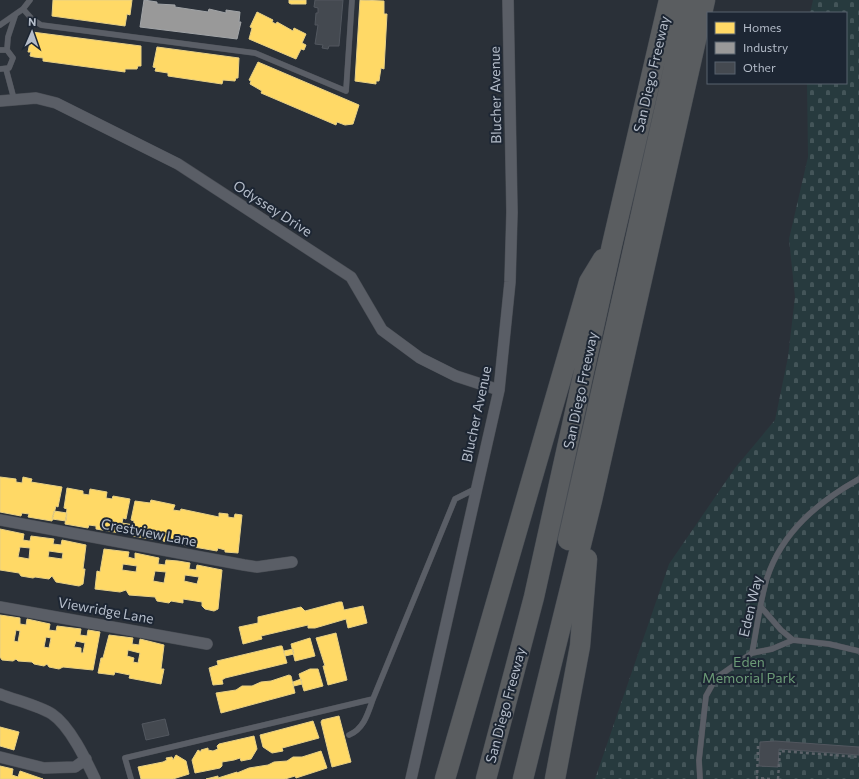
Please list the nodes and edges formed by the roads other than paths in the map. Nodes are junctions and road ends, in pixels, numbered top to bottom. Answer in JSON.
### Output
{"nodes":[{"id":1,"x":30,"y":0,"type":"edge"},
{"id":2,"x":352,"y":0,"type":"edge"},
{"id":3,"x":508,"y":0,"type":"edge"},
{"id":4,"x":669,"y":0,"type":"edge"},
{"id":5,"x":689,"y":0,"type":"edge"},
{"id":6,"x":705,"y":0,"type":"edge"},
{"id":7,"x":23,"y":9,"type":"junction"},
{"id":8,"x":14,"y":16,"type":"junction"},
{"id":9,"x":0,"y":25,"type":"edge"},
{"id":10,"x":0,"y":50,"type":"edge"},
{"id":11,"x":8,"y":50,"type":"junction"},
{"id":12,"x":3,"y":69,"type":"edge"},
{"id":13,"x":14,"y":99,"type":"junction"},
{"id":14,"x":0,"y":101,"type":"edge"},
{"id":15,"x":612,"y":245,"type":"junction"},
{"id":16,"x":499,"y":390,"type":"junction"},
{"id":17,"x":859,"y":479,"type":"edge"},
{"id":18,"x":475,"y":489,"type":"junction"},
{"id":19,"x":592,"y":500,"type":"junction"},
{"id":20,"x":0,"y":520,"type":"edge"},
{"id":21,"x":292,"y":562,"type":"dead end"},
{"id":22,"x":0,"y":607,"type":"edge"},
{"id":23,"x":761,"y":607,"type":"junction"},
{"id":24,"x":793,"y":640,"type":"junction"},
{"id":25,"x":207,"y":644,"type":"dead end"},
{"id":26,"x":859,"y":651,"type":"edge"},
{"id":27,"x":752,"y":653,"type":"junction"},
{"id":28,"x":0,"y":694,"type":"edge"},
{"id":29,"x":373,"y":699,"type":"junction"},
{"id":30,"x":349,"y":735,"type":"dead end"},
{"id":31,"x":0,"y":757,"type":"edge"},
{"id":32,"x":86,"y":759,"type":"junction"},
{"id":33,"x":95,"y":779,"type":"edge"},
{"id":34,"x":130,"y":779,"type":"edge"},
{"id":35,"x":410,"y":779,"type":"edge"},
{"id":36,"x":445,"y":779,"type":"edge"},
{"id":37,"x":486,"y":779,"type":"edge"},
{"id":38,"x":509,"y":779,"type":"edge"},
{"id":39,"x":523,"y":779,"type":"edge"},
{"id":40,"x":555,"y":779,"type":"edge"},
{"id":41,"x":700,"y":779,"type":"edge"}],
"edges":[{"from":1,"to":7,"type":"lane"},
{"from":2,"to":7,"type":"lane"},
{"from":3,"to":16,"type":"street","name":"Blucher Avenue"},
{"from":4,"to":15,"type":"highway","name":"San Diego Freeway"},
{"from":5,"to":38,"type":"highway"},
{"from":6,"to":19,"type":"highway"},
{"from":7,"to":8,"type":"lane"},
{"from":8,"to":9,"type":"lane"},
{"from":8,"to":11,"type":"lane"},
{"from":10,"to":11,"type":"lane"},
{"from":11,"to":12,"type":"lane"},
{"from":12,"to":13,"type":"lane"},
{"from":13,"to":14,"type":"street","name":"Odyssey Drive"},
{"from":13,"to":16,"type":"street","name":"Odyssey Drive"},
{"from":15,"to":36,"type":"highway"},
{"from":15,"to":37,"type":"highway","name":"San Diego Freeway"},
{"from":16,"to":18,"type":"street","name":"Blucher Avenue"},
{"from":17,"to":23,"type":"lane","name":"Eden Way"},
{"from":18,"to":29,"type":"lane"},
{"from":18,"to":35,"type":"street","name":"Blucher Avenue"},
{"from":19,"to":39,"type":"highway"},
{"from":19,"to":40,"type":"highway"},
{"from":20,"to":21,"type":"street","name":"Crestview Lane"},
{"from":22,"to":25,"type":"street","name":"Viewridge Lane"},
{"from":23,"to":24,"type":"lane"},
{"from":23,"to":27,"type":"lane","name":"Eden Way"},
{"from":24,"to":26,"type":"lane"},
{"from":24,"to":27,"type":"lane"},
{"from":27,"to":41,"type":"lane","name":"Eden Way"},
{"from":28,"to":32,"type":"street"},
{"from":29,"to":30,"type":"lane"},
{"from":29,"to":34,"type":"lane"},
{"from":31,"to":32,"type":"street"},
{"from":32,"to":33,"type":"street"}]}
